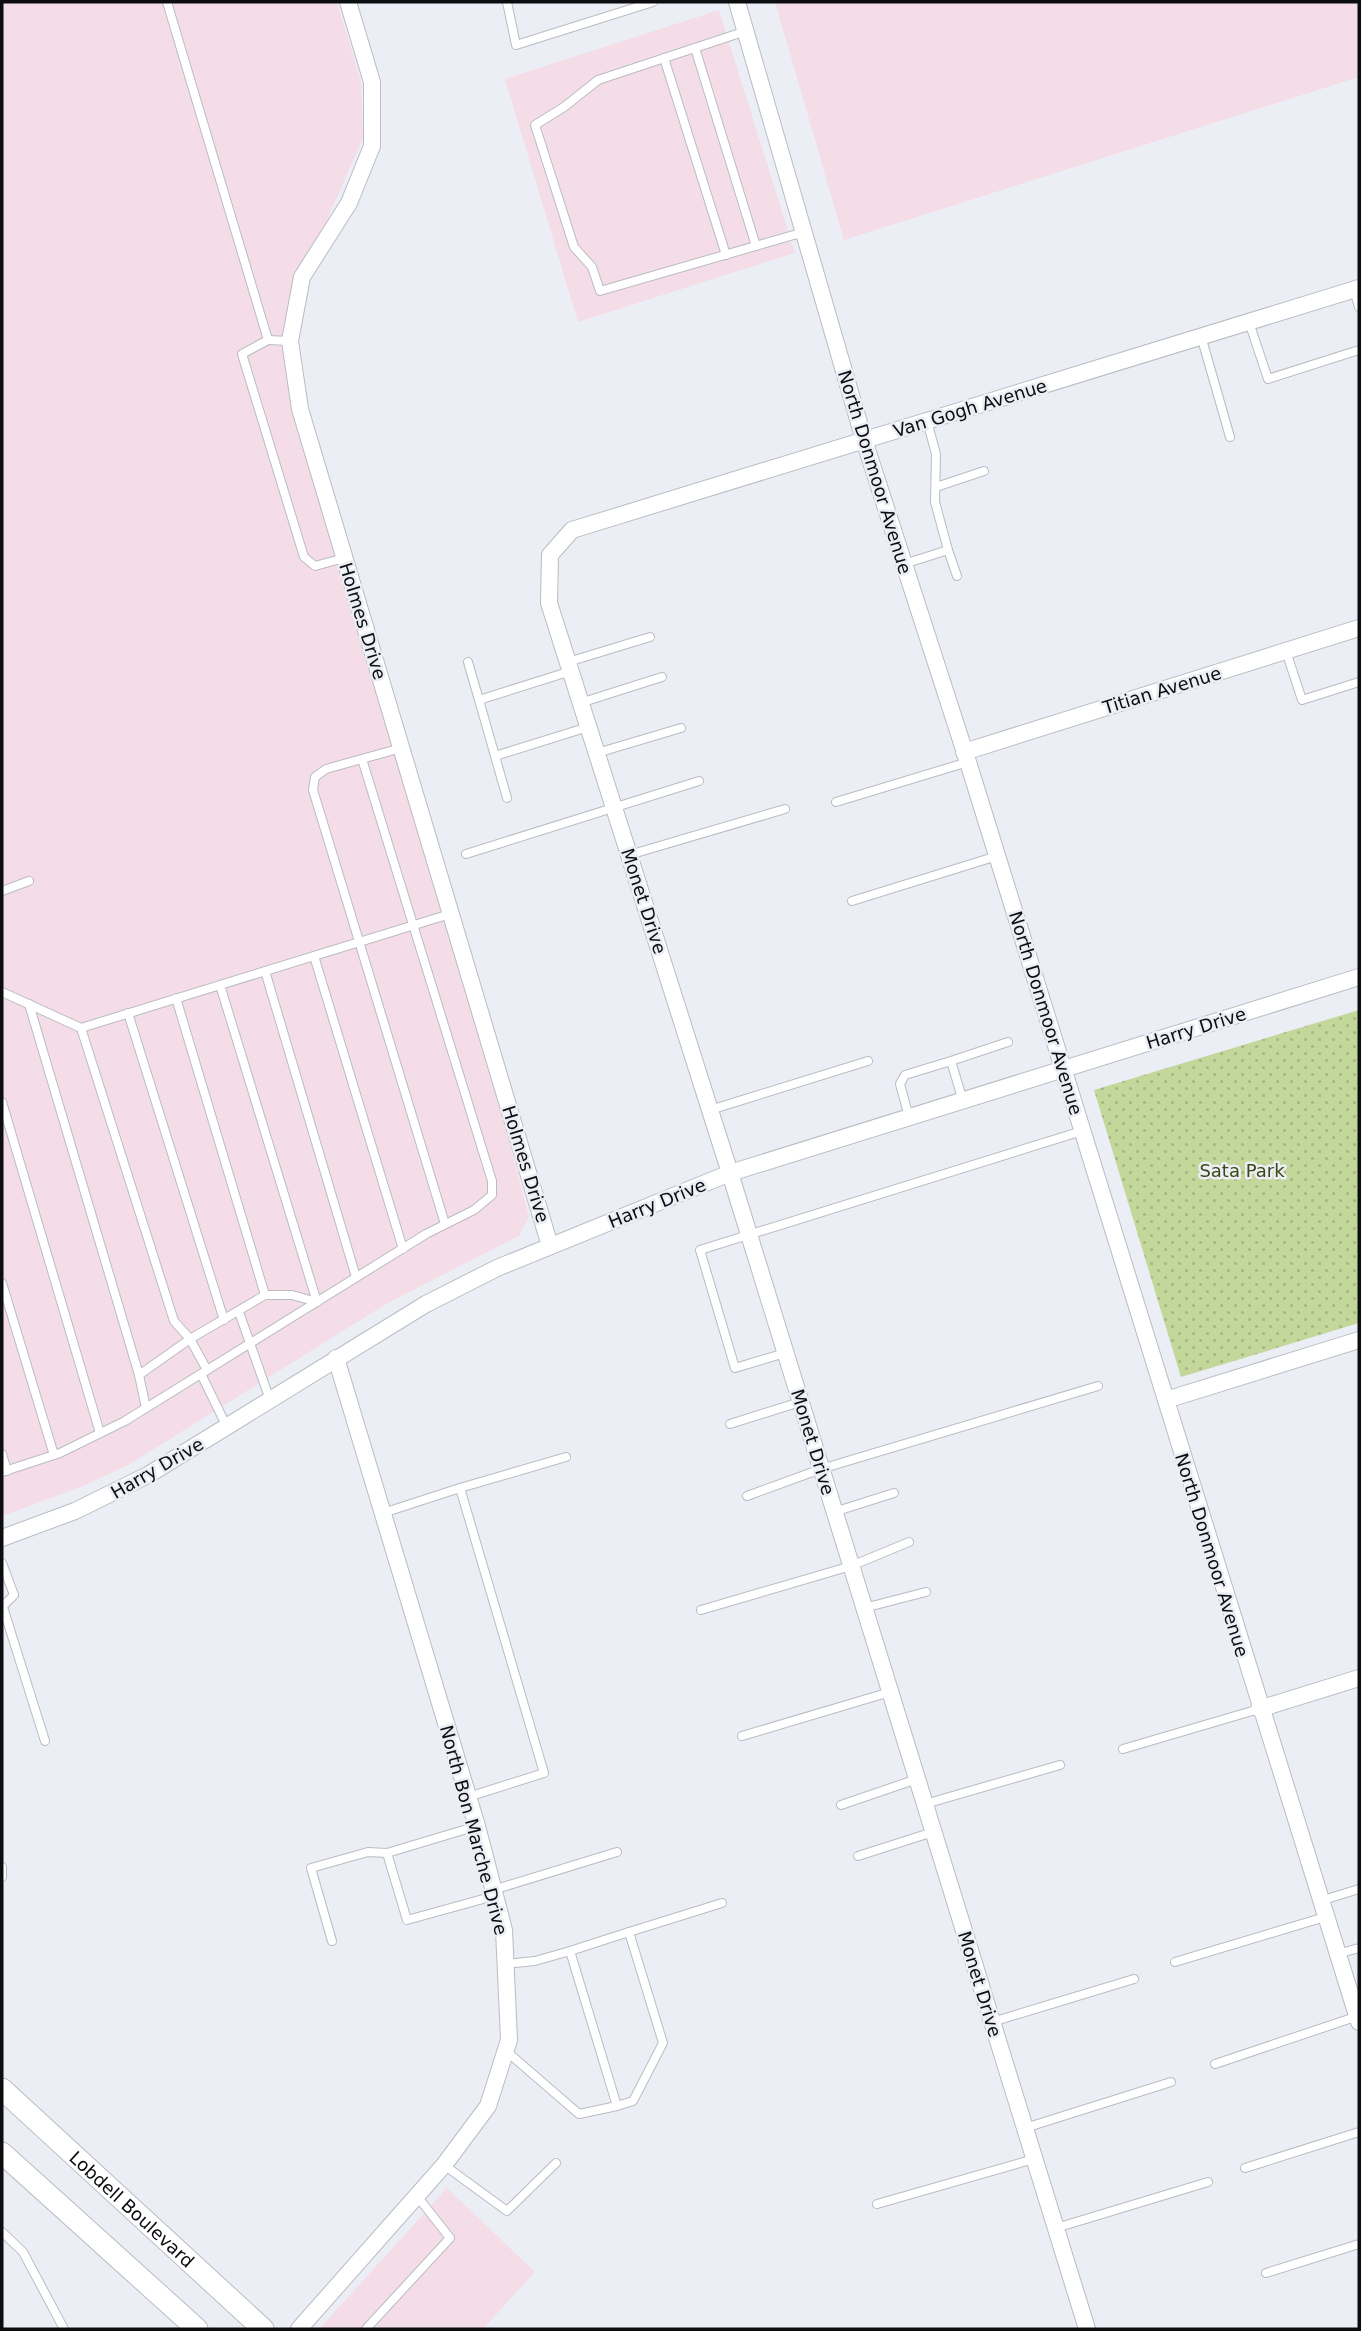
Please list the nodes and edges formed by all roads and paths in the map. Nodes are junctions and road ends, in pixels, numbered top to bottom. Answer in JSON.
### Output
{"nodes":[{"id":1,"x":167,"y":2,"type":"edge"},
{"id":2,"x":348,"y":2,"type":"edge"},
{"id":3,"x":507,"y":2,"type":"edge"},
{"id":4,"x":653,"y":2,"type":"edge"},
{"id":5,"x":737,"y":2,"type":"edge"},
{"id":6,"x":746,"y":31,"type":"junction"},
{"id":7,"x":695,"y":48,"type":"junction"},
{"id":8,"x":664,"y":58,"type":"junction"},
{"id":9,"x":804,"y":232,"type":"junction"},
{"id":10,"x":756,"y":246,"type":"junction"},
{"id":11,"x":726,"y":255,"type":"junction"},
{"id":12,"x":1356,"y":289,"type":"edge"},
{"id":13,"x":1359,"y":307,"type":"edge"},
{"id":14,"x":1249,"y":322,"type":"junction"},
{"id":15,"x":1201,"y":336,"type":"junction"},
{"id":16,"x":268,"y":340,"type":"junction"},
{"id":17,"x":290,"y":341,"type":"junction"},
{"id":18,"x":1359,"y":350,"type":"edge"},
{"id":19,"x":927,"y":421,"type":"junction"},
{"id":20,"x":1230,"y":437,"type":"dead end"},
{"id":21,"x":864,"y":440,"type":"junction"},
{"id":22,"x":984,"y":471,"type":"dead end"},
{"id":23,"x":936,"y":487,"type":"junction"},
{"id":24,"x":948,"y":550,"type":"junction"},
{"id":25,"x":550,"y":555,"type":"joint"},
{"id":26,"x":344,"y":558,"type":"junction"},
{"id":27,"x":904,"y":564,"type":"junction"},
{"id":28,"x":957,"y":576,"type":"dead end"},
{"id":29,"x":1359,"y":628,"type":"edge"},
{"id":30,"x":650,"y":637,"type":"dead end"},
{"id":31,"x":1286,"y":651,"type":"junction"},
{"id":32,"x":468,"y":662,"type":"dead end"},
{"id":33,"x":569,"y":667,"type":"junction"},
{"id":34,"x":662,"y":677,"type":"dead end"},
{"id":35,"x":1359,"y":682,"type":"edge"},
{"id":36,"x":479,"y":700,"type":"junction"},
{"id":37,"x":580,"y":703,"type":"junction"},
{"id":38,"x":589,"y":727,"type":"junction"},
{"id":39,"x":681,"y":727,"type":"dead end"},
{"id":40,"x":401,"y":748,"type":"junction"},
{"id":41,"x":597,"y":753,"type":"junction"},
{"id":42,"x":495,"y":756,"type":"junction"},
{"id":43,"x":966,"y":757,"type":"junction"},
{"id":44,"x":362,"y":759,"type":"junction"},
{"id":45,"x":699,"y":781,"type":"dead end"},
{"id":46,"x":507,"y":797,"type":"dead end"},
{"id":47,"x":836,"y":802,"type":"dead end"},
{"id":48,"x":614,"y":807,"type":"junction"},
{"id":49,"x":785,"y":809,"type":"dead end"},
{"id":50,"x":466,"y":854,"type":"dead end"},
{"id":51,"x":629,"y":855,"type":"junction"},
{"id":52,"x":997,"y":856,"type":"junction"},
{"id":53,"x":29,"y":881,"type":"dead end"},
{"id":54,"x":2,"y":891,"type":"edge"},
{"id":55,"x":852,"y":901,"type":"dead end"},
{"id":56,"x":450,"y":914,"type":"junction"},
{"id":57,"x":414,"y":925,"type":"junction"},
{"id":58,"x":361,"y":941,"type":"junction"},
{"id":59,"x":314,"y":956,"type":"junction"},
{"id":60,"x":265,"y":971,"type":"junction"},
{"id":61,"x":1359,"y":976,"type":"edge"},
{"id":62,"x":219,"y":985,"type":"junction"},
{"id":63,"x":2,"y":992,"type":"edge"},
{"id":64,"x":176,"y":998,"type":"junction"},
{"id":65,"x":29,"y":1004,"type":"junction"},
{"id":66,"x":128,"y":1013,"type":"junction"},
{"id":67,"x":80,"y":1028,"type":"junction"},
{"id":68,"x":1009,"y":1042,"type":"dead end"},
{"id":69,"x":951,"y":1060,"type":"junction"},
{"id":70,"x":868,"y":1061,"type":"dead end"},
{"id":71,"x":1063,"y":1070,"type":"junction"},
{"id":72,"x":963,"y":1101,"type":"junction"},
{"id":73,"x":2,"y":1102,"type":"edge"},
{"id":74,"x":710,"y":1110,"type":"junction"},
{"id":75,"x":909,"y":1117,"type":"junction"},
{"id":76,"x":1082,"y":1131,"type":"junction"},
{"id":77,"x":730,"y":1173,"type":"junction"},
{"id":78,"x":445,"y":1224,"type":"junction"},
{"id":79,"x":748,"y":1234,"type":"junction"},
{"id":80,"x":550,"y":1246,"type":"junction"},
{"id":81,"x":403,"y":1249,"type":"junction"},
{"id":82,"x":356,"y":1277,"type":"junction"},
{"id":83,"x":2,"y":1283,"type":"edge"},
{"id":84,"x":265,"y":1295,"type":"junction"},
{"id":85,"x":317,"y":1301,"type":"junction"},
{"id":86,"x":239,"y":1312,"type":"junction"},
{"id":87,"x":224,"y":1320,"type":"junction"},
{"id":88,"x":190,"y":1339,"type":"junction"},
{"id":89,"x":1359,"y":1340,"type":"edge"},
{"id":90,"x":251,"y":1343,"type":"junction"},
{"id":91,"x":785,"y":1353,"type":"junction"},
{"id":92,"x":336,"y":1358,"type":"junction"},
{"id":93,"x":204,"y":1372,"type":"junction"},
{"id":94,"x":139,"y":1375,"type":"junction"},
{"id":95,"x":1098,"y":1386,"type":"dead end"},
{"id":96,"x":270,"y":1400,"type":"junction"},
{"id":97,"x":1166,"y":1400,"type":"junction"},
{"id":98,"x":800,"y":1402,"type":"junction"},
{"id":99,"x":146,"y":1408,"type":"junction"},
{"id":100,"x":730,"y":1424,"type":"dead end"},
{"id":101,"x":227,"y":1427,"type":"junction"},
{"id":102,"x":100,"y":1433,"type":"junction"},
{"id":103,"x":2,"y":1454,"type":"edge"},
{"id":104,"x":54,"y":1455,"type":"junction"},
{"id":105,"x":566,"y":1457,"type":"dead end"},
{"id":106,"x":821,"y":1469,"type":"junction"},
{"id":107,"x":4,"y":1471,"type":"edge"},
{"id":108,"x":460,"y":1488,"type":"junction"},
{"id":109,"x":894,"y":1493,"type":"dead end"},
{"id":110,"x":747,"y":1496,"type":"dead end"},
{"id":111,"x":834,"y":1512,"type":"junction"},
{"id":112,"x":383,"y":1513,"type":"junction"},
{"id":113,"x":2,"y":1538,"type":"edge"},
{"id":114,"x":909,"y":1542,"type":"dead end"},
{"id":115,"x":2,"y":1563,"type":"edge"},
{"id":116,"x":851,"y":1566,"type":"junction"},
{"id":117,"x":926,"y":1592,"type":"dead end"},
{"id":118,"x":3,"y":1605,"type":"edge"},
{"id":119,"x":864,"y":1608,"type":"junction"},
{"id":120,"x":701,"y":1609,"type":"dead end"},
{"id":121,"x":1359,"y":1678,"type":"edge"},
{"id":122,"x":890,"y":1692,"type":"junction"},
{"id":123,"x":1259,"y":1709,"type":"junction"},
{"id":124,"x":742,"y":1736,"type":"dead end"},
{"id":125,"x":45,"y":1741,"type":"dead end"},
{"id":126,"x":1123,"y":1749,"type":"dead end"},
{"id":127,"x":1060,"y":1765,"type":"dead end"},
{"id":128,"x":917,"y":1779,"type":"junction"},
{"id":129,"x":468,"y":1797,"type":"junction"},
{"id":130,"x":925,"y":1804,"type":"junction"},
{"id":131,"x":841,"y":1805,"type":"dead end"},
{"id":132,"x":477,"y":1826,"type":"junction"},
{"id":133,"x":933,"y":1832,"type":"junction"},
{"id":134,"x":617,"y":1852,"type":"dead end"},
{"id":135,"x":387,"y":1853,"type":"junction"},
{"id":136,"x":858,"y":1856,"type":"dead end"},
{"id":137,"x":2,"y":1867,"type":"edge"},
{"id":138,"x":2,"y":1877,"type":"edge"},
{"id":139,"x":1359,"y":1889,"type":"edge"},
{"id":140,"x":493,"y":1894,"type":"junction"},
{"id":141,"x":722,"y":1903,"type":"dead end"},
{"id":142,"x":1323,"y":1909,"type":"junction"},
{"id":143,"x":629,"y":1932,"type":"junction"},
{"id":144,"x":332,"y":1941,"type":"dead end"},
{"id":145,"x":1359,"y":1948,"type":"edge"},
{"id":146,"x":570,"y":1951,"type":"junction"},
{"id":147,"x":1337,"y":1954,"type":"junction"},
{"id":148,"x":1175,"y":1962,"type":"dead end"},
{"id":149,"x":505,"y":1964,"type":"junction"},
{"id":150,"x":1134,"y":1979,"type":"dead end"},
{"id":151,"x":1359,"y":2018,"type":"edge"},
{"id":152,"x":992,"y":2022,"type":"junction"},
{"id":153,"x":505,"y":2050,"type":"junction"},
{"id":154,"x":1215,"y":2064,"type":"dead end"},
{"id":155,"x":1171,"y":2082,"type":"dead end"},
{"id":156,"x":2,"y":2089,"type":"edge"},
{"id":157,"x":617,"y":2106,"type":"junction"},
{"id":158,"x":1025,"y":2128,"type":"junction"},
{"id":159,"x":1359,"y":2132,"type":"edge"},
{"id":160,"x":2,"y":2153,"type":"edge"},
{"id":161,"x":1034,"y":2159,"type":"junction"},
{"id":162,"x":556,"y":2163,"type":"dead end"},
{"id":163,"x":444,"y":2165,"type":"junction"},
{"id":164,"x":1245,"y":2168,"type":"dead end"},
{"id":165,"x":1208,"y":2182,"type":"dead end"},
{"id":166,"x":416,"y":2196,"type":"junction"},
{"id":167,"x":877,"y":2204,"type":"dead end"},
{"id":168,"x":1056,"y":2228,"type":"junction"},
{"id":169,"x":2,"y":2232,"type":"edge"},
{"id":170,"x":1359,"y":2244,"type":"edge"},
{"id":171,"x":1266,"y":2273,"type":"dead end"},
{"id":172,"x":64,"y":2329,"type":"edge"},
{"id":173,"x":197,"y":2329,"type":"edge"},
{"id":174,"x":263,"y":2329,"type":"edge"},
{"id":175,"x":299,"y":2329,"type":"edge"},
{"id":176,"x":366,"y":2329,"type":"edge"},
{"id":177,"x":1087,"y":2329,"type":"edge"}],
"edges":[{"from":1,"to":16,"type":"lane"},
{"from":2,"to":17,"type":"street","name":"Holmes Drive"},
{"from":3,"to":4,"type":"lane"},
{"from":5,"to":6,"type":"street","name":"North Donmoor Avenue"},
{"from":6,"to":7,"type":"lane"},
{"from":6,"to":9,"type":"street","name":"North Donmoor Avenue"},
{"from":7,"to":8,"type":"lane"},
{"from":7,"to":10,"type":"lane"},
{"from":8,"to":11,"type":"lane"},
{"from":8,"to":11,"type":"lane"},
{"from":9,"to":10,"type":"lane"},
{"from":9,"to":21,"type":"street","name":"North Donmoor Avenue"},
{"from":10,"to":11,"type":"lane"},
{"from":12,"to":13,"type":"lane"},
{"from":12,"to":14,"type":"street","name":"Van Gogh Avenue"},
{"from":14,"to":15,"type":"street","name":"Van Gogh Avenue"},
{"from":14,"to":18,"type":"lane"},
{"from":15,"to":19,"type":"street","name":"Van Gogh Avenue"},
{"from":15,"to":20,"type":"lane"},
{"from":16,"to":17,"type":"lane"},
{"from":16,"to":26,"type":"lane"},
{"from":17,"to":26,"type":"street","name":"Holmes Drive"},
{"from":19,"to":21,"type":"street","name":"Van Gogh Avenue"},
{"from":19,"to":23,"type":"lane"},
{"from":21,"to":25,"type":"street","name":"Van Gogh Avenue"},
{"from":21,"to":27,"type":"street","name":"North Donmoor Avenue"},
{"from":22,"to":23,"type":"lane"},
{"from":23,"to":24,"type":"lane"},
{"from":24,"to":27,"type":"lane"},
{"from":24,"to":28,"type":"lane"},
{"from":25,"to":33,"type":"street","name":"Monet Drive"},
{"from":26,"to":40,"type":"street","name":"Holmes Drive"},
{"from":27,"to":43,"type":"street","name":"North Donmoor Avenue"},
{"from":29,"to":31,"type":"street","name":"Titian Avenue"},
{"from":30,"to":33,"type":"lane"},
{"from":31,"to":35,"type":"lane"},
{"from":31,"to":43,"type":"street","name":"Titian Avenue"},
{"from":32,"to":36,"type":"lane"},
{"from":33,"to":36,"type":"lane"},
{"from":33,"to":37,"type":"street","name":"Monet Drive"},
{"from":34,"to":37,"type":"lane"},
{"from":36,"to":42,"type":"lane"},
{"from":37,"to":38,"type":"street","name":"Monet Drive"},
{"from":38,"to":41,"type":"street","name":"Monet Drive"},
{"from":38,"to":42,"type":"lane"},
{"from":39,"to":41,"type":"lane"},
{"from":40,"to":44,"type":"lane"},
{"from":40,"to":56,"type":"street","name":"Holmes Drive"},
{"from":41,"to":48,"type":"street","name":"Monet Drive"},
{"from":42,"to":46,"type":"lane"},
{"from":43,"to":47,"type":"lane"},
{"from":43,"to":52,"type":"street","name":"North Donmoor Avenue"},
{"from":44,"to":57,"type":"lane"},
{"from":44,"to":58,"type":"lane"},
{"from":45,"to":48,"type":"lane"},
{"from":48,"to":50,"type":"lane"},
{"from":48,"to":51,"type":"street","name":"Monet Drive"},
{"from":49,"to":51,"type":"lane"},
{"from":51,"to":74,"type":"street","name":"Monet Drive"},
{"from":52,"to":55,"type":"lane"},
{"from":52,"to":71,"type":"street","name":"North Donmoor Avenue"},
{"from":53,"to":54,"type":"lane"},
{"from":56,"to":57,"type":"lane"},
{"from":56,"to":80,"type":"street","name":"Holmes Drive"},
{"from":57,"to":58,"type":"lane"},
{"from":57,"to":78,"type":"lane"},
{"from":58,"to":59,"type":"lane"},
{"from":58,"to":78,"type":"lane"},
{"from":59,"to":60,"type":"lane"},
{"from":59,"to":81,"type":"lane"},
{"from":60,"to":62,"type":"lane"},
{"from":60,"to":82,"type":"lane"},
{"from":61,"to":71,"type":"street","name":"Harry Drive"},
{"from":62,"to":64,"type":"lane"},
{"from":62,"to":85,"type":"lane"},
{"from":63,"to":65,"type":"lane"},
{"from":64,"to":66,"type":"lane"},
{"from":64,"to":84,"type":"lane"},
{"from":65,"to":67,"type":"lane"},
{"from":65,"to":94,"type":"lane"},
{"from":66,"to":67,"type":"lane"},
{"from":66,"to":87,"type":"lane"},
{"from":67,"to":88,"type":"lane"},
{"from":68,"to":69,"type":"lane"},
{"from":69,"to":72,"type":"lane"},
{"from":69,"to":75,"type":"lane"},
{"from":70,"to":74,"type":"lane"},
{"from":71,"to":72,"type":"street","name":"Harry Drive"},
{"from":71,"to":76,"type":"street","name":"North Donmoor Avenue"},
{"from":72,"to":75,"type":"street","name":"Harry Drive"},
{"from":73,"to":102,"type":"lane"},
{"from":74,"to":77,"type":"street","name":"Monet Drive"},
{"from":75,"to":77,"type":"street","name":"Harry Drive"},
{"from":76,"to":79,"type":"lane"},
{"from":76,"to":97,"type":"street","name":"North Donmoor Avenue"},
{"from":77,"to":79,"type":"street","name":"Monet Drive"},
{"from":77,"to":80,"type":"street","name":"Harry Drive"},
{"from":78,"to":81,"type":"lane"},
{"from":79,"to":91,"type":"street","name":"Monet Drive"},
{"from":79,"to":91,"type":"lane"},
{"from":80,"to":92,"type":"street","name":"Harry Drive"},
{"from":81,"to":82,"type":"lane"},
{"from":82,"to":85,"type":"lane"},
{"from":83,"to":104,"type":"lane"},
{"from":84,"to":85,"type":"lane"},
{"from":84,"to":86,"type":"lane"},
{"from":85,"to":90,"type":"lane"},
{"from":86,"to":87,"type":"lane"},
{"from":86,"to":90,"type":"lane"},
{"from":87,"to":88,"type":"lane"},
{"from":88,"to":93,"type":"lane"},
{"from":88,"to":94,"type":"lane"},
{"from":89,"to":97,"type":"street"},
{"from":90,"to":93,"type":"lane"},
{"from":90,"to":96,"type":"lane"},
{"from":91,"to":98,"type":"street","name":"Monet Drive"},
{"from":92,"to":96,"type":"street","name":"Harry Drive"},
{"from":92,"to":112,"type":"street","name":"North Bon Marche Drive"},
{"from":93,"to":99,"type":"lane"},
{"from":93,"to":101,"type":"lane"},
{"from":94,"to":99,"type":"lane"},
{"from":95,"to":106,"type":"lane"},
{"from":96,"to":101,"type":"street","name":"Harry Drive"},
{"from":97,"to":123,"type":"street","name":"North Donmoor Avenue"},
{"from":98,"to":100,"type":"lane"},
{"from":98,"to":106,"type":"street","name":"Monet Drive"},
{"from":99,"to":102,"type":"lane"},
{"from":101,"to":113,"type":"street","name":"Harry Drive"},
{"from":102,"to":104,"type":"lane"},
{"from":103,"to":107,"type":"lane"},
{"from":104,"to":107,"type":"lane"},
{"from":105,"to":108,"type":"lane"},
{"from":106,"to":110,"type":"lane"},
{"from":106,"to":111,"type":"street","name":"Monet Drive"},
{"from":108,"to":112,"type":"lane"},
{"from":108,"to":129,"type":"lane"},
{"from":109,"to":111,"type":"lane"},
{"from":111,"to":116,"type":"street","name":"Monet Drive"},
{"from":112,"to":129,"type":"street","name":"North Bon Marche Drive"},
{"from":114,"to":116,"type":"lane"},
{"from":115,"to":118,"type":"lane"},
{"from":116,"to":119,"type":"street","name":"Monet Drive"},
{"from":116,"to":120,"type":"lane"},
{"from":117,"to":119,"type":"lane"},
{"from":118,"to":125,"type":"lane"},
{"from":119,"to":122,"type":"street","name":"Monet Drive"},
{"from":121,"to":123,"type":"street"},
{"from":122,"to":124,"type":"lane"},
{"from":122,"to":128,"type":"street","name":"Monet Drive"},
{"from":123,"to":126,"type":"lane"},
{"from":123,"to":142,"type":"street","name":"North Donmoor Avenue"},
{"from":127,"to":130,"type":"lane"},
{"from":128,"to":130,"type":"street","name":"Monet Drive"},
{"from":128,"to":131,"type":"lane"},
{"from":129,"to":132,"type":"street","name":"North Bon Marche Drive"},
{"from":130,"to":133,"type":"street","name":"Monet Drive"},
{"from":132,"to":135,"type":"lane"},
{"from":132,"to":140,"type":"street","name":"North Bon Marche Drive"},
{"from":133,"to":136,"type":"lane"},
{"from":133,"to":152,"type":"street","name":"Monet Drive"},
{"from":134,"to":140,"type":"lane"},
{"from":135,"to":140,"type":"lane"},
{"from":135,"to":144,"type":"lane"},
{"from":137,"to":138,"type":"lane"},
{"from":139,"to":142,"type":"lane"},
{"from":140,"to":149,"type":"street","name":"North Bon Marche Drive"},
{"from":141,"to":143,"type":"lane"},
{"from":142,"to":147,"type":"street","name":"North Donmoor Avenue"},
{"from":142,"to":148,"type":"lane"},
{"from":143,"to":146,"type":"lane"},
{"from":143,"to":157,"type":"lane"},
{"from":145,"to":147,"type":"lane"},
{"from":146,"to":149,"type":"lane"},
{"from":146,"to":157,"type":"lane"},
{"from":147,"to":151,"type":"street","name":"North Donmoor Avenue"},
{"from":149,"to":153,"type":"street","name":"North Bon Marche Drive"},
{"from":150,"to":152,"type":"lane"},
{"from":151,"to":154,"type":"lane"},
{"from":152,"to":158,"type":"street","name":"Monet Drive"},
{"from":153,"to":157,"type":"lane"},
{"from":153,"to":163,"type":"street","name":"North Bon Marche Drive"},
{"from":155,"to":158,"type":"lane"},
{"from":156,"to":174,"type":"main road","name":"Lobdell Boulevard"},
{"from":158,"to":161,"type":"street","name":"Monet Drive"},
{"from":159,"to":164,"type":"lane"},
{"from":160,"to":173,"type":"main road"},
{"from":161,"to":167,"type":"lane"},
{"from":161,"to":168,"type":"street","name":"Monet Drive"},
{"from":162,"to":163,"type":"lane"},
{"from":163,"to":166,"type":"street","name":"North Bon Marche Drive"},
{"from":165,"to":168,"type":"lane"},
{"from":166,"to":175,"type":"street","name":"North Bon Marche Drive"},
{"from":166,"to":176,"type":"lane"},
{"from":168,"to":177,"type":"street","name":"Monet Drive"},
{"from":169,"to":172,"type":"lane"},
{"from":170,"to":171,"type":"lane"}]}
